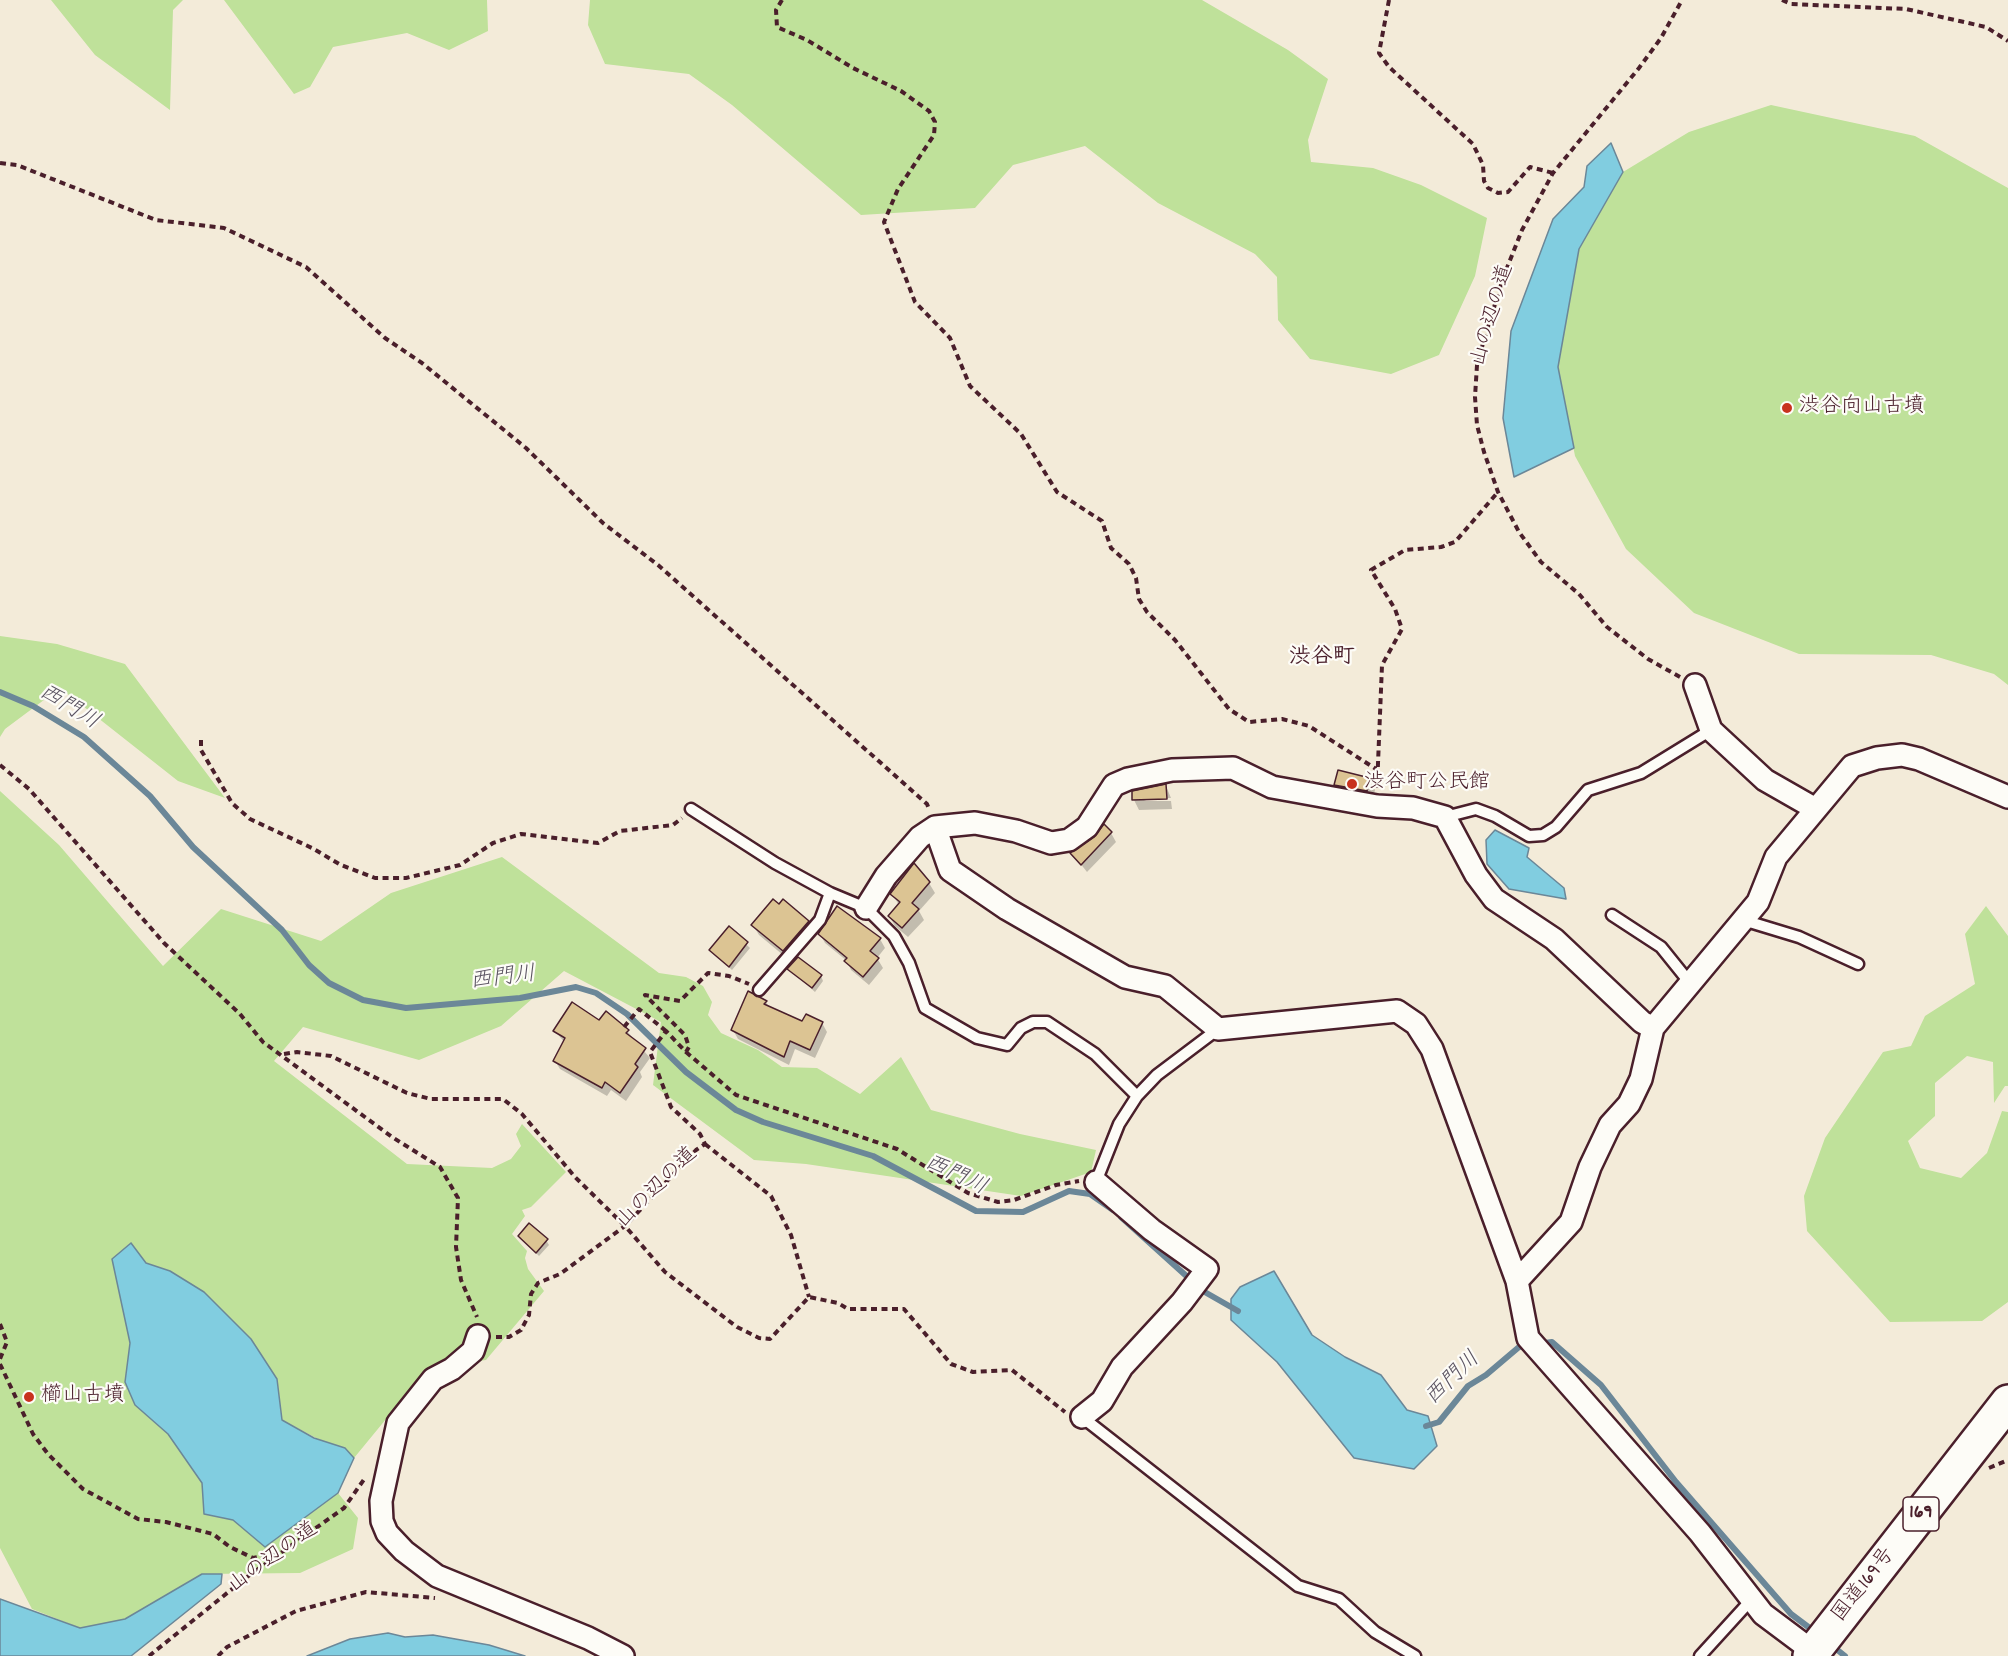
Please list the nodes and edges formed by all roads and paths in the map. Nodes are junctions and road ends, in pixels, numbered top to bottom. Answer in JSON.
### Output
{"nodes":[{"id":1,"x":782,"y":0,"type":"edge"},
{"id":2,"x":1389,"y":0,"type":"edge"},
{"id":3,"x":1682,"y":0,"type":"edge"},
{"id":4,"x":1782,"y":0,"type":"edge"},
{"id":5,"x":2008,"y":41,"type":"edge"},
{"id":6,"x":0,"y":163,"type":"edge"},
{"id":7,"x":1553,"y":173,"type":"junction"},
{"id":8,"x":1498,"y":492,"type":"junction"},
{"id":9,"x":1695,"y":685,"type":"joint"},
{"id":10,"x":1711,"y":730,"type":"junction"},
{"id":11,"x":201,"y":740,"type":"dead end"},
{"id":12,"x":0,"y":765,"type":"edge"},
{"id":13,"x":2008,"y":797,"type":"edge"},
{"id":14,"x":1814,"y":808,"type":"junction"},
{"id":15,"x":691,"y":809,"type":"joint"},
{"id":16,"x":1445,"y":817,"type":"junction"},
{"id":17,"x":935,"y":826,"type":"junction"},
{"id":18,"x":830,"y":893,"type":"junction"},
{"id":19,"x":866,"y":908,"type":"junction"},
{"id":20,"x":1612,"y":915,"type":"dead end"},
{"id":21,"x":1743,"y":920,"type":"junction"},
{"id":22,"x":1858,"y":964,"type":"dead end"},
{"id":23,"x":1690,"y":983,"type":"junction"},
{"id":24,"x":759,"y":990,"type":"joint"},
{"id":25,"x":625,"y":1025,"type":"dead end"},
{"id":26,"x":1653,"y":1028,"type":"junction"},
{"id":27,"x":1218,"y":1029,"type":"junction"},
{"id":28,"x":666,"y":1032,"type":"junction"},
{"id":29,"x":687,"y":1052,"type":"junction"},
{"id":30,"x":284,"y":1054,"type":"junction"},
{"id":31,"x":1137,"y":1096,"type":"junction"},
{"id":32,"x":705,"y":1144,"type":"junction"},
{"id":33,"x":1096,"y":1182,"type":"junction"},
{"id":34,"x":625,"y":1226,"type":"junction"},
{"id":35,"x":1517,"y":1281,"type":"junction"},
{"id":36,"x":808,"y":1297,"type":"junction"},
{"id":37,"x":0,"y":1324,"type":"edge"},
{"id":38,"x":478,"y":1336,"type":"junction"},
{"id":39,"x":0,"y":1359,"type":"edge"},
{"id":40,"x":0,"y":1364,"type":"edge"},
{"id":41,"x":2008,"y":1402,"type":"edge"},
{"id":42,"x":1082,"y":1417,"type":"junction"},
{"id":43,"x":390,"y":1455,"type":"junction"},
{"id":44,"x":281,"y":1552,"type":"junction"},
{"id":45,"x":445,"y":1598,"type":"dead end"},
{"id":46,"x":1752,"y":1599,"type":"junction"},
{"id":47,"x":1814,"y":1655,"type":"edge"},
{"id":48,"x":149,"y":1656,"type":"edge"},
{"id":49,"x":218,"y":1656,"type":"edge"},
{"id":50,"x":623,"y":1656,"type":"edge"},
{"id":51,"x":1415,"y":1656,"type":"edge"},
{"id":52,"x":1700,"y":1656,"type":"edge"}],
"edges":[{"from":1,"to":8,"type":"path"},
{"from":2,"to":7,"type":"path"},
{"from":3,"to":7,"type":"path","name":"山の辺の道"},
{"from":4,"to":5,"type":"path"},
{"from":6,"to":17,"type":"path"},
{"from":7,"to":8,"type":"path","name":"山の辺の道"},
{"from":8,"to":9,"type":"path","name":"山の辺の道"},
{"from":9,"to":10,"type":"street"},
{"from":10,"to":14,"type":"street"},
{"from":10,"to":16,"type":"lane"},
{"from":11,"to":15,"type":"path"},
{"from":12,"to":30,"type":"path"},
{"from":13,"to":14,"type":"street"},
{"from":14,"to":21,"type":"street"},
{"from":15,"to":18,"type":"lane"},
{"from":16,"to":17,"type":"street"},
{"from":16,"to":26,"type":"street"},
{"from":17,"to":19,"type":"street"},
{"from":17,"to":27,"type":"street"},
{"from":18,"to":19,"type":"lane"},
{"from":18,"to":24,"type":"lane"},
{"from":19,"to":31,"type":"lane"},
{"from":20,"to":23,"type":"lane"},
{"from":21,"to":22,"type":"lane"},
{"from":21,"to":23,"type":"street"},
{"from":23,"to":26,"type":"street"},
{"from":24,"to":29,"type":"path"},
{"from":25,"to":28,"type":"path"},
{"from":26,"to":35,"type":"street"},
{"from":27,"to":31,"type":"lane"},
{"from":27,"to":35,"type":"street"},
{"from":28,"to":29,"type":"path"},
{"from":28,"to":32,"type":"path","name":"山の辺の道"},
{"from":29,"to":33,"type":"path"},
{"from":30,"to":34,"type":"path"},
{"from":30,"to":38,"type":"path"},
{"from":31,"to":33,"type":"lane"},
{"from":32,"to":34,"type":"path","name":"山の辺の道"},
{"from":32,"to":36,"type":"path"},
{"from":33,"to":42,"type":"street"},
{"from":34,"to":36,"type":"path"},
{"from":34,"to":38,"type":"path","name":"山の辺の道"},
{"from":35,"to":46,"type":"street"},
{"from":36,"to":42,"type":"path"},
{"from":37,"to":39,"type":"path"},
{"from":38,"to":43,"type":"street"},
{"from":40,"to":44,"type":"path"},
{"from":41,"to":47,"type":"highway","name":"国道169号","number":"169"},
{"from":42,"to":51,"type":"lane"},
{"from":43,"to":44,"type":"path","name":"山の辺の道"},
{"from":43,"to":50,"type":"street"},
{"from":44,"to":48,"type":"path","name":"山の辺の道"},
{"from":45,"to":49,"type":"path"},
{"from":46,"to":47,"type":"street"},
{"from":46,"to":52,"type":"lane"}]}
